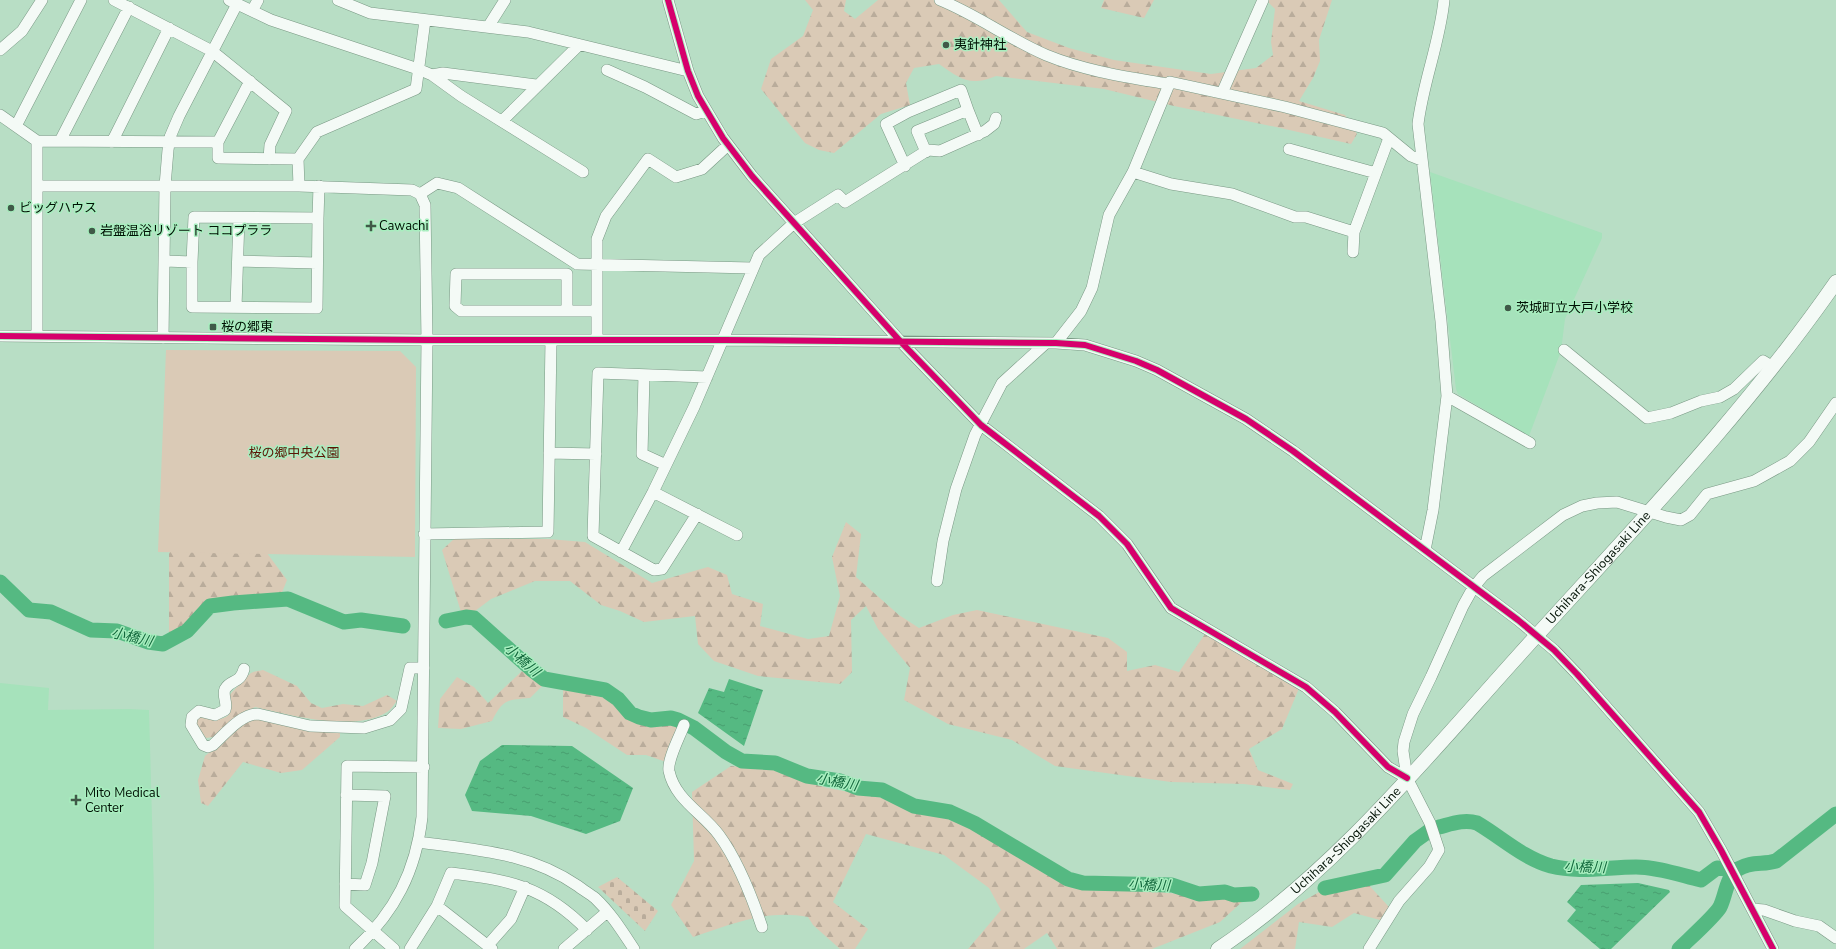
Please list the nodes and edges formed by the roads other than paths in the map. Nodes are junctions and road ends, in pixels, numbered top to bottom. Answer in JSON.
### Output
{"nodes":[{"id":1,"x":42,"y":0,"type":"edge"},
{"id":2,"x":81,"y":0,"type":"edge"},
{"id":3,"x":114,"y":0,"type":"edge"},
{"id":4,"x":258,"y":0,"type":"edge"},
{"id":5,"x":338,"y":0,"type":"edge"},
{"id":6,"x":505,"y":0,"type":"edge"},
{"id":7,"x":668,"y":0,"type":"edge"},
{"id":8,"x":940,"y":0,"type":"edge"},
{"id":9,"x":1263,"y":0,"type":"edge"},
{"id":10,"x":1444,"y":0,"type":"edge"},
{"id":11,"x":233,"y":2,"type":"edge"},
{"id":12,"x":129,"y":8,"type":"junction"},
{"id":13,"x":252,"y":11,"type":"junction"},
{"id":14,"x":425,"y":20,"type":"junction"},
{"id":15,"x":488,"y":27,"type":"junction"},
{"id":16,"x":169,"y":28,"type":"junction"},
{"id":17,"x":579,"y":45,"type":"junction"},
{"id":18,"x":0,"y":50,"type":"edge"},
{"id":19,"x":212,"y":51,"type":"junction"},
{"id":20,"x":418,"y":69,"type":"junction"},
{"id":21,"x":607,"y":70,"type":"dead end"},
{"id":22,"x":688,"y":71,"type":"junction"},
{"id":23,"x":432,"y":75,"type":"junction"},
{"id":24,"x":250,"y":81,"type":"junction"},
{"id":25,"x":1168,"y":84,"type":"junction"},
{"id":26,"x":536,"y":85,"type":"junction"},
{"id":27,"x":1222,"y":93,"type":"junction"},
{"id":28,"x":968,"y":110,"type":"junction"},
{"id":29,"x":706,"y":111,"type":"junction"},
{"id":30,"x":0,"y":115,"type":"edge"},
{"id":31,"x":996,"y":118,"type":"dead end"},
{"id":32,"x":502,"y":121,"type":"junction"},
{"id":33,"x":16,"y":126,"type":"junction"},
{"id":34,"x":978,"y":134,"type":"junction"},
{"id":35,"x":1389,"y":138,"type":"junction"},
{"id":36,"x":37,"y":141,"type":"junction"},
{"id":37,"x":60,"y":141,"type":"junction"},
{"id":38,"x":112,"y":142,"type":"junction"},
{"id":39,"x":218,"y":142,"type":"junction"},
{"id":40,"x":169,"y":143,"type":"junction"},
{"id":41,"x":728,"y":145,"type":"junction"},
{"id":42,"x":1289,"y":150,"type":"dead end"},
{"id":43,"x":926,"y":152,"type":"junction"},
{"id":44,"x":269,"y":159,"type":"junction"},
{"id":45,"x":298,"y":159,"type":"junction"},
{"id":46,"x":1421,"y":160,"type":"junction"},
{"id":47,"x":905,"y":166,"type":"junction"},
{"id":48,"x":583,"y":172,"type":"dead end"},
{"id":49,"x":1133,"y":172,"type":"junction"},
{"id":50,"x":1376,"y":173,"type":"junction"},
{"id":51,"x":37,"y":186,"type":"junction"},
{"id":52,"x":166,"y":186,"type":"junction"},
{"id":53,"x":299,"y":186,"type":"junction"},
{"id":54,"x":319,"y":186,"type":"junction"},
{"id":55,"x":420,"y":194,"type":"junction"},
{"id":56,"x":239,"y":218,"type":"junction"},
{"id":57,"x":318,"y":218,"type":"junction"},
{"id":58,"x":794,"y":223,"type":"junction"},
{"id":59,"x":1354,"y":232,"type":"junction"},
{"id":60,"x":1353,"y":252,"type":"dead end"},
{"id":61,"x":164,"y":261,"type":"junction"},
{"id":62,"x":238,"y":261,"type":"junction"},
{"id":63,"x":192,"y":262,"type":"junction"},
{"id":64,"x":317,"y":263,"type":"junction"},
{"id":65,"x":597,"y":264,"type":"junction"},
{"id":66,"x":752,"y":268,"type":"junction"},
{"id":67,"x":1836,"y":282,"type":"edge"},
{"id":68,"x":236,"y":307,"type":"junction"},
{"id":69,"x":597,"y":310,"type":"junction"},
{"id":70,"x":567,"y":311,"type":"junction"},
{"id":71,"x":0,"y":336,"type":"edge"},
{"id":72,"x":37,"y":336,"type":"junction"},
{"id":73,"x":164,"y":338,"type":"junction"},
{"id":74,"x":427,"y":340,"type":"junction"},
{"id":75,"x":551,"y":340,"type":"junction"},
{"id":76,"x":597,"y":340,"type":"junction"},
{"id":77,"x":723,"y":340,"type":"junction"},
{"id":78,"x":900,"y":341,"type":"junction"},
{"id":79,"x":1051,"y":343,"type":"junction"},
{"id":80,"x":1564,"y":350,"type":"dead end"},
{"id":81,"x":1773,"y":367,"type":"junction"},
{"id":82,"x":644,"y":375,"type":"junction"},
{"id":83,"x":707,"y":377,"type":"junction"},
{"id":84,"x":1447,"y":396,"type":"junction"},
{"id":85,"x":1836,"y":403,"type":"edge"},
{"id":86,"x":981,"y":425,"type":"junction"},
{"id":87,"x":1530,"y":443,"type":"dead end"},
{"id":88,"x":549,"y":453,"type":"junction"},
{"id":89,"x":596,"y":454,"type":"junction"},
{"id":90,"x":666,"y":465,"type":"junction"},
{"id":91,"x":653,"y":492,"type":"junction"},
{"id":92,"x":1648,"y":512,"type":"junction"},
{"id":93,"x":697,"y":514,"type":"junction"},
{"id":94,"x":424,"y":534,"type":"junction"},
{"id":95,"x":737,"y":535,"type":"dead end"},
{"id":96,"x":1424,"y":550,"type":"junction"},
{"id":97,"x":621,"y":552,"type":"junction"},
{"id":98,"x":937,"y":581,"type":"dead end"},
{"id":99,"x":1473,"y":588,"type":"junction"},
{"id":100,"x":1537,"y":635,"type":"junction"},
{"id":101,"x":424,"y":668,"type":"junction"},
{"id":102,"x":244,"y":669,"type":"dead end"},
{"id":103,"x":684,"y":725,"type":"dead end"},
{"id":104,"x":424,"y":767,"type":"junction"},
{"id":105,"x":1407,"y":778,"type":"junction"},
{"id":106,"x":346,"y":795,"type":"junction"},
{"id":107,"x":419,"y":842,"type":"junction"},
{"id":108,"x":345,"y":884,"type":"junction"},
{"id":109,"x":525,"y":887,"type":"junction"},
{"id":110,"x":437,"y":906,"type":"junction"},
{"id":111,"x":1750,"y":906,"type":"junction"},
{"id":112,"x":607,"y":912,"type":"junction"},
{"id":113,"x":762,"y":927,"type":"dead end"},
{"id":114,"x":587,"y":930,"type":"junction"},
{"id":115,"x":374,"y":931,"type":"junction"},
{"id":116,"x":1836,"y":938,"type":"edge"},
{"id":117,"x":490,"y":947,"type":"edge"},
{"id":118,"x":355,"y":949,"type":"edge"},
{"id":119,"x":394,"y":949,"type":"edge"},
{"id":120,"x":410,"y":949,"type":"edge"},
{"id":121,"x":564,"y":949,"type":"edge"},
{"id":122,"x":634,"y":949,"type":"edge"},
{"id":123,"x":1218,"y":949,"type":"edge"},
{"id":124,"x":1369,"y":949,"type":"edge"},
{"id":125,"x":1772,"y":949,"type":"edge"}],
"edges":[{"from":1,"to":18,"type":"street"},
{"from":2,"to":33,"type":"street"},
{"from":3,"to":12,"type":"street"},
{"from":4,"to":13,"type":"street"},
{"from":5,"to":14,"type":"street"},
{"from":6,"to":15,"type":"street"},
{"from":7,"to":22,"type":"street"},
{"from":8,"to":25,"type":"street"},
{"from":9,"to":27,"type":"street"},
{"from":10,"to":46,"type":"street"},
{"from":11,"to":13,"type":"street"},
{"from":11,"to":19,"type":"street"},
{"from":12,"to":16,"type":"street"},
{"from":12,"to":37,"type":"street"},
{"from":13,"to":20,"type":"street"},
{"from":14,"to":15,"type":"street"},
{"from":14,"to":20,"type":"street"},
{"from":15,"to":17,"type":"street"},
{"from":16,"to":19,"type":"street"},
{"from":16,"to":38,"type":"street"},
{"from":17,"to":22,"type":"street"},
{"from":17,"to":26,"type":"street"},
{"from":19,"to":24,"type":"street"},
{"from":19,"to":40,"type":"street"},
{"from":20,"to":23,"type":"street"},
{"from":20,"to":45,"type":"street"},
{"from":21,"to":29,"type":"street"},
{"from":22,"to":29,"type":"street"},
{"from":23,"to":26,"type":"street"},
{"from":23,"to":32,"type":"street"},
{"from":24,"to":39,"type":"street"},
{"from":24,"to":44,"type":"street"},
{"from":25,"to":27,"type":"street"},
{"from":25,"to":49,"type":"street"},
{"from":26,"to":32,"type":"street"},
{"from":27,"to":35,"type":"street"},
{"from":28,"to":34,"type":"street"},
{"from":28,"to":43,"type":"street"},
{"from":28,"to":47,"type":"street"},
{"from":29,"to":41,"type":"street"},
{"from":30,"to":33,"type":"street"},
{"from":31,"to":34,"type":"street"},
{"from":32,"to":48,"type":"street"},
{"from":33,"to":36,"type":"street"},
{"from":34,"to":43,"type":"street"},
{"from":35,"to":46,"type":"street"},
{"from":35,"to":50,"type":"street"},
{"from":36,"to":37,"type":"street"},
{"from":36,"to":51,"type":"street"},
{"from":37,"to":38,"type":"street"},
{"from":38,"to":40,"type":"street"},
{"from":39,"to":40,"type":"street"},
{"from":39,"to":44,"type":"street"},
{"from":40,"to":52,"type":"street"},
{"from":41,"to":58,"type":"street"},
{"from":41,"to":65,"type":"street"},
{"from":42,"to":50,"type":"street"},
{"from":43,"to":47,"type":"street"},
{"from":44,"to":45,"type":"street"},
{"from":45,"to":53,"type":"street"},
{"from":46,"to":84,"type":"street"},
{"from":47,"to":58,"type":"street"},
{"from":49,"to":59,"type":"street"},
{"from":49,"to":79,"type":"street"},
{"from":50,"to":59,"type":"street"},
{"from":51,"to":52,"type":"street"},
{"from":51,"to":72,"type":"street"},
{"from":52,"to":53,"type":"street"},
{"from":52,"to":61,"type":"street"},
{"from":53,"to":54,"type":"street"},
{"from":54,"to":55,"type":"street"},
{"from":54,"to":57,"type":"street"},
{"from":55,"to":65,"type":"street"},
{"from":55,"to":74,"type":"street"},
{"from":56,"to":57,"type":"street"},
{"from":56,"to":62,"type":"street"},
{"from":56,"to":63,"type":"street"},
{"from":57,"to":64,"type":"street"},
{"from":58,"to":66,"type":"street"},
{"from":58,"to":78,"type":"street"},
{"from":59,"to":60,"type":"street"},
{"from":61,"to":63,"type":"street"},
{"from":61,"to":73,"type":"street"},
{"from":62,"to":64,"type":"street"},
{"from":62,"to":68,"type":"street"},
{"from":63,"to":68,"type":"street"},
{"from":64,"to":68,"type":"street"},
{"from":65,"to":66,"type":"street"},
{"from":65,"to":69,"type":"street"},
{"from":66,"to":77,"type":"street"},
{"from":67,"to":81,"type":"main road","name":"Uchihara-Shiogasaki Line"},
{"from":69,"to":70,"type":"street"},
{"from":69,"to":76,"type":"street"},
{"from":70,"to":70,"type":"street"},
{"from":71,"to":72,"type":"street"},
{"from":72,"to":73,"type":"street"},
{"from":73,"to":74,"type":"street"},
{"from":74,"to":75,"type":"street"},
{"from":74,"to":94,"type":"street"},
{"from":75,"to":76,"type":"street"},
{"from":75,"to":88,"type":"street"},
{"from":76,"to":77,"type":"street"},
{"from":77,"to":78,"type":"street"},
{"from":77,"to":83,"type":"street"},
{"from":78,"to":79,"type":"street"},
{"from":78,"to":86,"type":"street"},
{"from":79,"to":86,"type":"street"},
{"from":79,"to":96,"type":"street"},
{"from":80,"to":81,"type":"street"},
{"from":81,"to":92,"type":"main road","name":"Uchihara-Shiogasaki Line"},
{"from":82,"to":83,"type":"street"},
{"from":82,"to":89,"type":"street"},
{"from":82,"to":90,"type":"street"},
{"from":83,"to":90,"type":"street"},
{"from":84,"to":87,"type":"street"},
{"from":84,"to":96,"type":"street"},
{"from":85,"to":92,"type":"street"},
{"from":86,"to":98,"type":"street"},
{"from":86,"to":105,"type":"street"},
{"from":88,"to":89,"type":"street"},
{"from":88,"to":94,"type":"street"},
{"from":89,"to":97,"type":"street"},
{"from":90,"to":91,"type":"street"},
{"from":91,"to":93,"type":"street"},
{"from":91,"to":97,"type":"street"},
{"from":92,"to":99,"type":"street"},
{"from":92,"to":100,"type":"main road","name":"Uchihara-Shiogasaki Line"},
{"from":93,"to":95,"type":"street"},
{"from":93,"to":97,"type":"street"},
{"from":94,"to":101,"type":"street"},
{"from":96,"to":99,"type":"street"},
{"from":99,"to":100,"type":"street"},
{"from":99,"to":105,"type":"street"},
{"from":100,"to":105,"type":"main road","name":"Uchihara-Shiogasaki Line"},
{"from":100,"to":111,"type":"street"},
{"from":101,"to":102,"type":"street"},
{"from":101,"to":104,"type":"street"},
{"from":103,"to":113,"type":"street"},
{"from":104,"to":106,"type":"street"},
{"from":104,"to":107,"type":"street"},
{"from":105,"to":123,"type":"main road","name":"Uchihara-Shiogasaki Line"},
{"from":105,"to":124,"type":"street"},
{"from":106,"to":108,"type":"street"},
{"from":106,"to":108,"type":"street"},
{"from":107,"to":112,"type":"street"},
{"from":107,"to":115,"type":"street"},
{"from":108,"to":115,"type":"street"},
{"from":109,"to":110,"type":"street"},
{"from":109,"to":114,"type":"street"},
{"from":109,"to":117,"type":"street"},
{"from":110,"to":117,"type":"street"},
{"from":110,"to":120,"type":"street"},
{"from":111,"to":116,"type":"street"},
{"from":111,"to":125,"type":"street"},
{"from":112,"to":114,"type":"street"},
{"from":112,"to":122,"type":"street"},
{"from":114,"to":121,"type":"street"},
{"from":115,"to":118,"type":"street"},
{"from":115,"to":119,"type":"street"}]}
